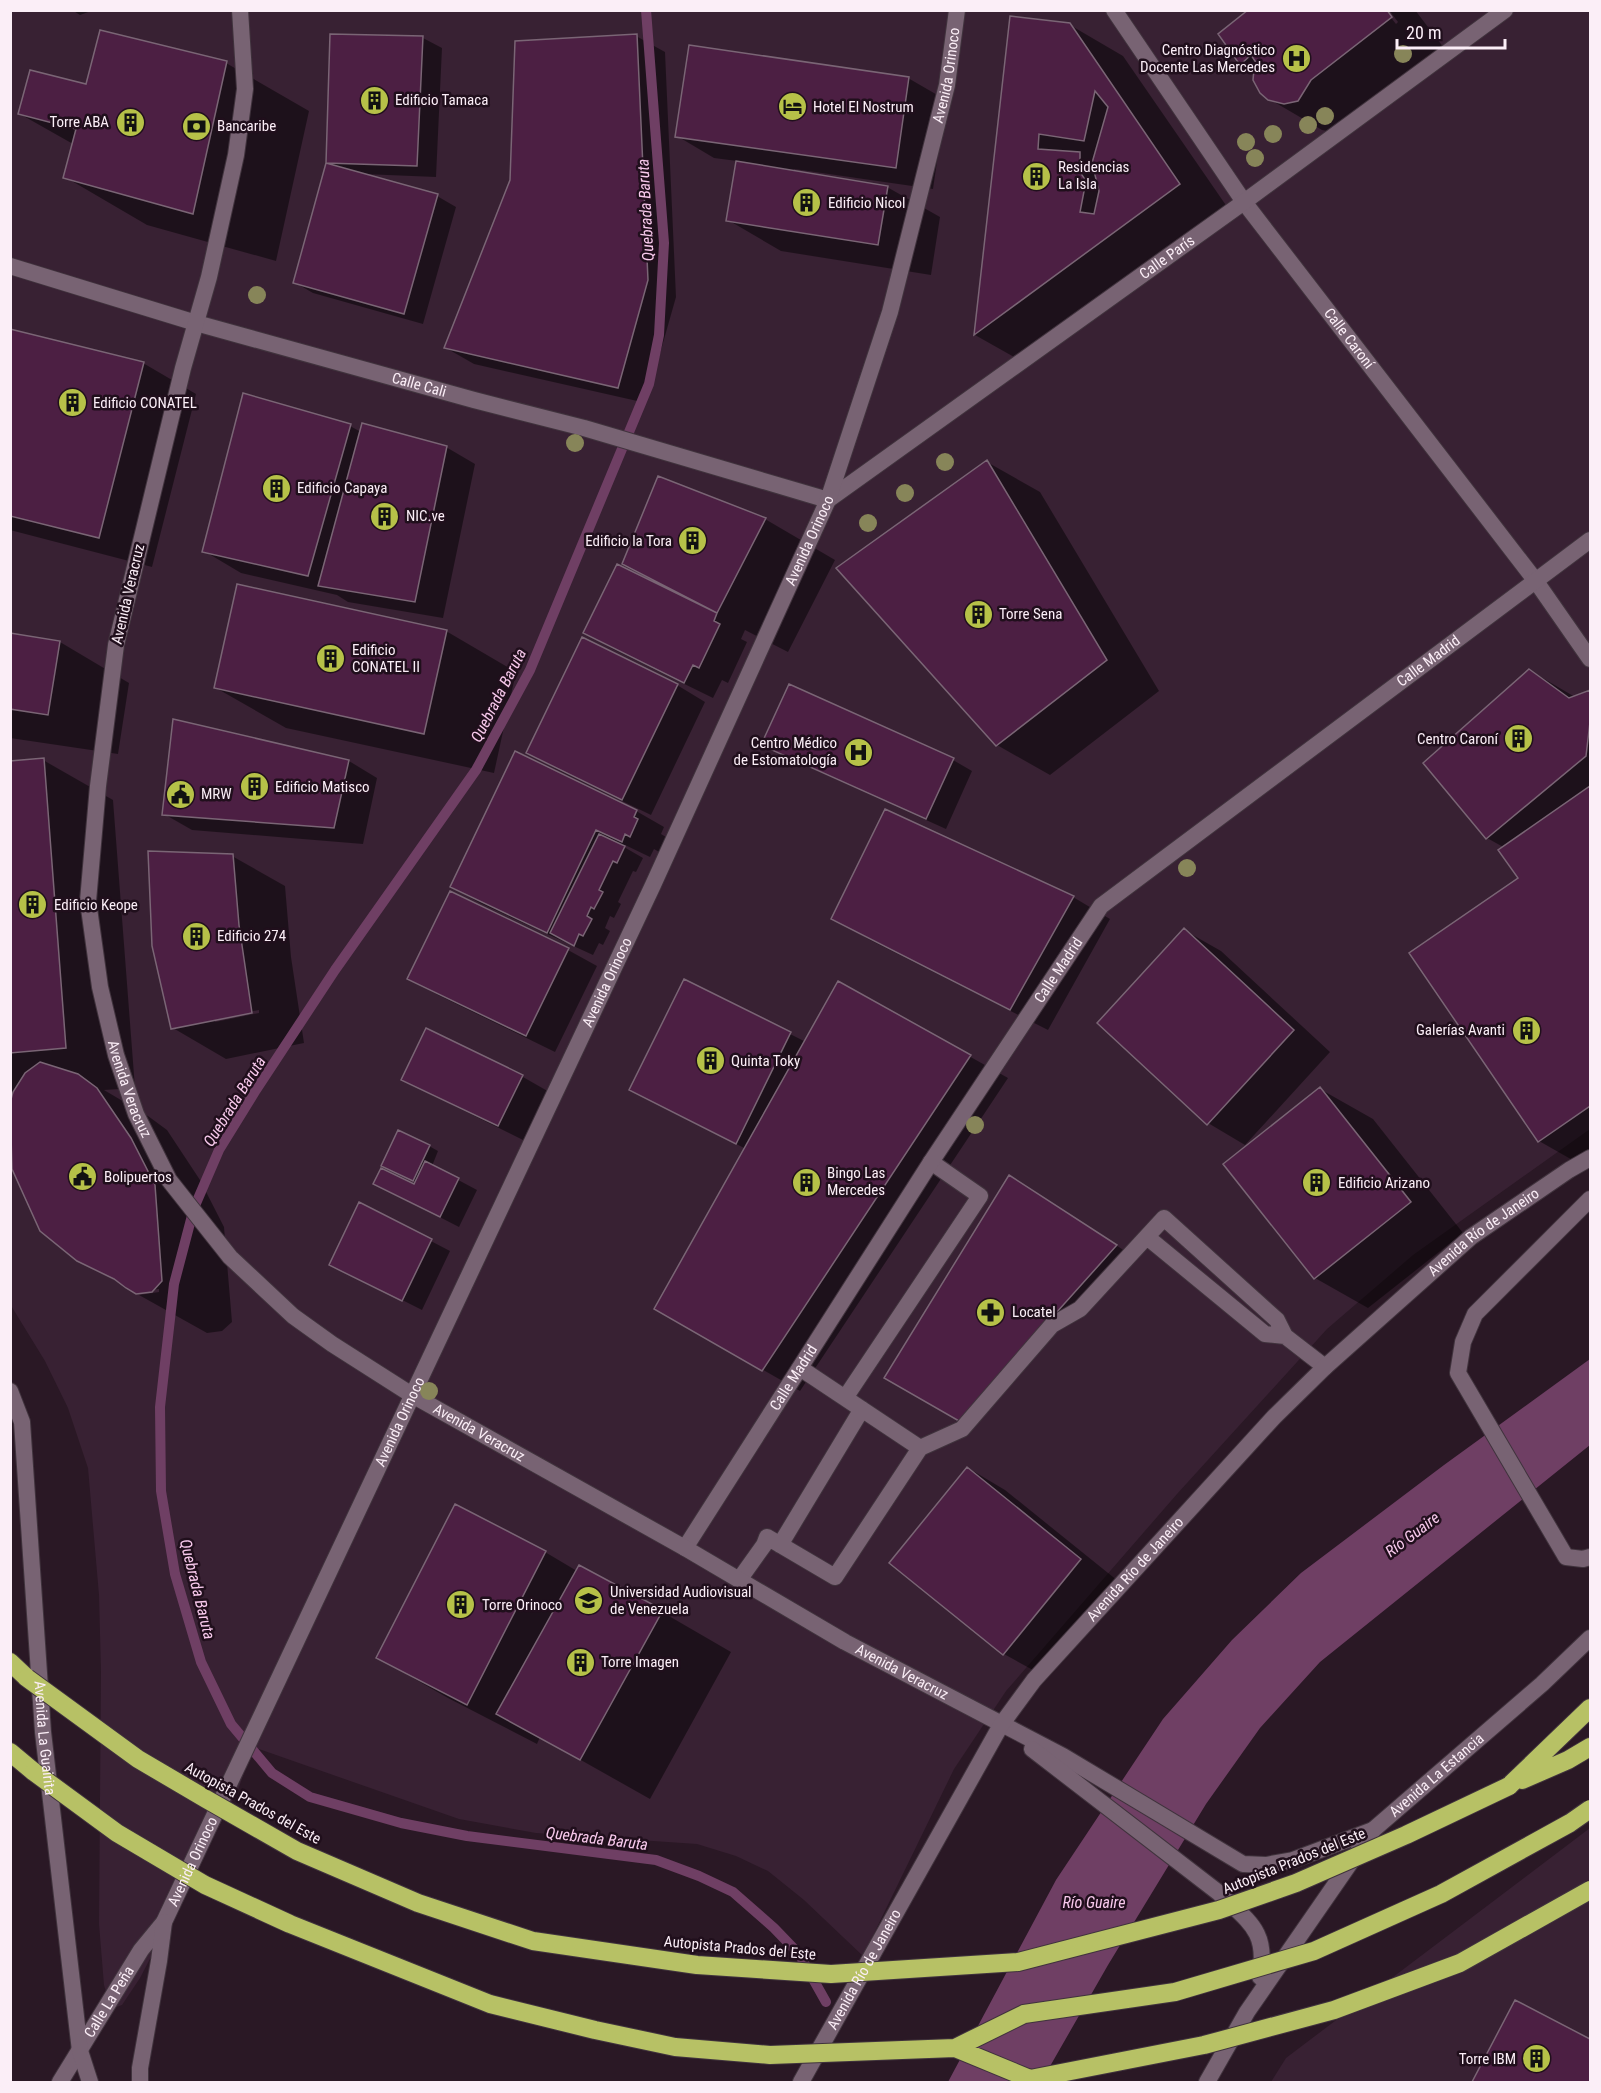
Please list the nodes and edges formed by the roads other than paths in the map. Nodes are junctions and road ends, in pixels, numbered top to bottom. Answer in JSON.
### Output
{"nodes":[{"id":1,"x":240,"y":10,"type":"edge"},
{"id":2,"x":957,"y":10,"type":"edge"},
{"id":3,"x":1114,"y":10,"type":"edge"},
{"id":4,"x":1504,"y":10,"type":"edge"},
{"id":5,"x":1244,"y":202,"type":"junction"},
{"id":6,"x":10,"y":266,"type":"edge"},
{"id":7,"x":196,"y":323,"type":"junction"},
{"id":8,"x":828,"y":500,"type":"junction"},
{"id":9,"x":1590,"y":540,"type":"edge"},
{"id":10,"x":1535,"y":580,"type":"junction"},
{"id":11,"x":1590,"y":659,"type":"edge"},
{"id":12,"x":1590,"y":1158,"type":"edge"},
{"id":13,"x":931,"y":1162,"type":"junction"},
{"id":14,"x":1590,"y":1199,"type":"edge"},
{"id":15,"x":1147,"y":1237,"type":"junction"},
{"id":16,"x":1285,"y":1336,"type":"junction"},
{"id":17,"x":1325,"y":1366,"type":"junction"},
{"id":18,"x":800,"y":1368,"type":"junction"},
{"id":19,"x":10,"y":1391,"type":"edge"},
{"id":20,"x":412,"y":1395,"type":"junction"},
{"id":21,"x":845,"y":1398,"type":"junction"},
{"id":22,"x":862,"y":1409,"type":"junction"},
{"id":23,"x":920,"y":1448,"type":"junction"},
{"id":24,"x":780,"y":1545,"type":"junction"},
{"id":25,"x":685,"y":1548,"type":"junction"},
{"id":26,"x":1590,"y":1557,"type":"edge"},
{"id":27,"x":739,"y":1580,"type":"junction"},
{"id":28,"x":1590,"y":1638,"type":"edge"},
{"id":29,"x":10,"y":1662,"type":"edge"},
{"id":30,"x":1590,"y":1708,"type":"edge"},
{"id":31,"x":1001,"y":1725,"type":"junction"},
{"id":32,"x":1590,"y":1748,"type":"edge"},
{"id":33,"x":10,"y":1752,"type":"edge"},
{"id":34,"x":1509,"y":1786,"type":"junction"},
{"id":35,"x":1590,"y":1809,"type":"edge"},
{"id":36,"x":1373,"y":1830,"type":"junction"},
{"id":37,"x":1590,"y":1890,"type":"edge"},
{"id":38,"x":164,"y":1922,"type":"junction"},
{"id":39,"x":1248,"y":2012,"type":"junction"},
{"id":40,"x":955,"y":2048,"type":"junction"},
{"id":41,"x":80,"y":2051,"type":"junction"},
{"id":42,"x":60,"y":2082,"type":"edge"},
{"id":43,"x":90,"y":2082,"type":"edge"},
{"id":44,"x":140,"y":2082,"type":"edge"},
{"id":45,"x":801,"y":2082,"type":"edge"},
{"id":46,"x":1207,"y":2082,"type":"edge"}],
"edges":[{"from":1,"to":7,"type":"street","name":"Avenida Veracruz"},
{"from":2,"to":8,"type":"street","name":"Avenida Orinoco"},
{"from":3,"to":5,"type":"street","name":"Calle Caroní"},
{"from":4,"to":5,"type":"street","name":"Calle París"},
{"from":5,"to":8,"type":"street","name":"Calle París"},
{"from":5,"to":10,"type":"street","name":"Calle Caroní"},
{"from":6,"to":7,"type":"street","name":"Calle Cali"},
{"from":7,"to":8,"type":"street","name":"Calle Cali"},
{"from":7,"to":20,"type":"street","name":"Avenida Veracruz"},
{"from":8,"to":20,"type":"street","name":"Avenida Orinoco"},
{"from":9,"to":10,"type":"street","name":"Calle Madrid"},
{"from":10,"to":11,"type":"street","name":"Calle Caroní"},
{"from":10,"to":13,"type":"street","name":"Calle Madrid"},
{"from":12,"to":17,"type":"street","name":"Avenida Río de Janeiro"},
{"from":13,"to":18,"type":"street","name":"Calle Madrid"},
{"from":13,"to":21,"type":"street"},
{"from":14,"to":26,"type":"street"},
{"from":15,"to":16,"type":"street"},
{"from":15,"to":16,"type":"street"},
{"from":15,"to":23,"type":"street"},
{"from":16,"to":17,"type":"street"},
{"from":17,"to":31,"type":"street","name":"Avenida Río de Janeiro"},
{"from":18,"to":21,"type":"street"},
{"from":18,"to":25,"type":"street","name":"Calle Madrid"},
{"from":19,"to":41,"type":"street","name":"Avenida La Guairita"},
{"from":20,"to":25,"type":"street","name":"Avenida Veracruz"},
{"from":20,"to":38,"type":"street","name":"Avenida Orinoco","bridge":true},
{"from":21,"to":22,"type":"street"},
{"from":22,"to":23,"type":"street"},
{"from":22,"to":24,"type":"street"},
{"from":23,"to":24,"type":"street"},
{"from":24,"to":27,"type":"street"},
{"from":25,"to":27,"type":"street","name":"Avenida Veracruz"},
{"from":27,"to":31,"type":"street","name":"Avenida Veracruz"},
{"from":28,"to":36,"type":"street","name":"Avenida La Estancia"},
{"from":29,"to":34,"type":"highway","name":"Autopista Prados del Este","bridge":true},
{"from":30,"to":34,"type":"highway"},
{"from":31,"to":36,"type":"street"},
{"from":31,"to":39,"type":"street"},
{"from":31,"to":45,"type":"street","name":"Avenida Río de Janeiro"},
{"from":32,"to":34,"type":"highway","name":"Autopista Prados del Este"},
{"from":33,"to":40,"type":"highway","bridge":true},
{"from":35,"to":40,"type":"highway","bridge":true},
{"from":36,"to":39,"type":"street","name":"Avenida La Estancia"},
{"from":37,"to":40,"type":"highway","bridge":true},
{"from":38,"to":41,"type":"street","name":"Calle La Peña"},
{"from":38,"to":44,"type":"street"},
{"from":39,"to":46,"type":"street","name":"Avenida La Estancia"},
{"from":41,"to":42,"type":"street","name":"Calle La Peña"},
{"from":41,"to":43,"type":"street","name":"Avenida La Guairita"}]}
